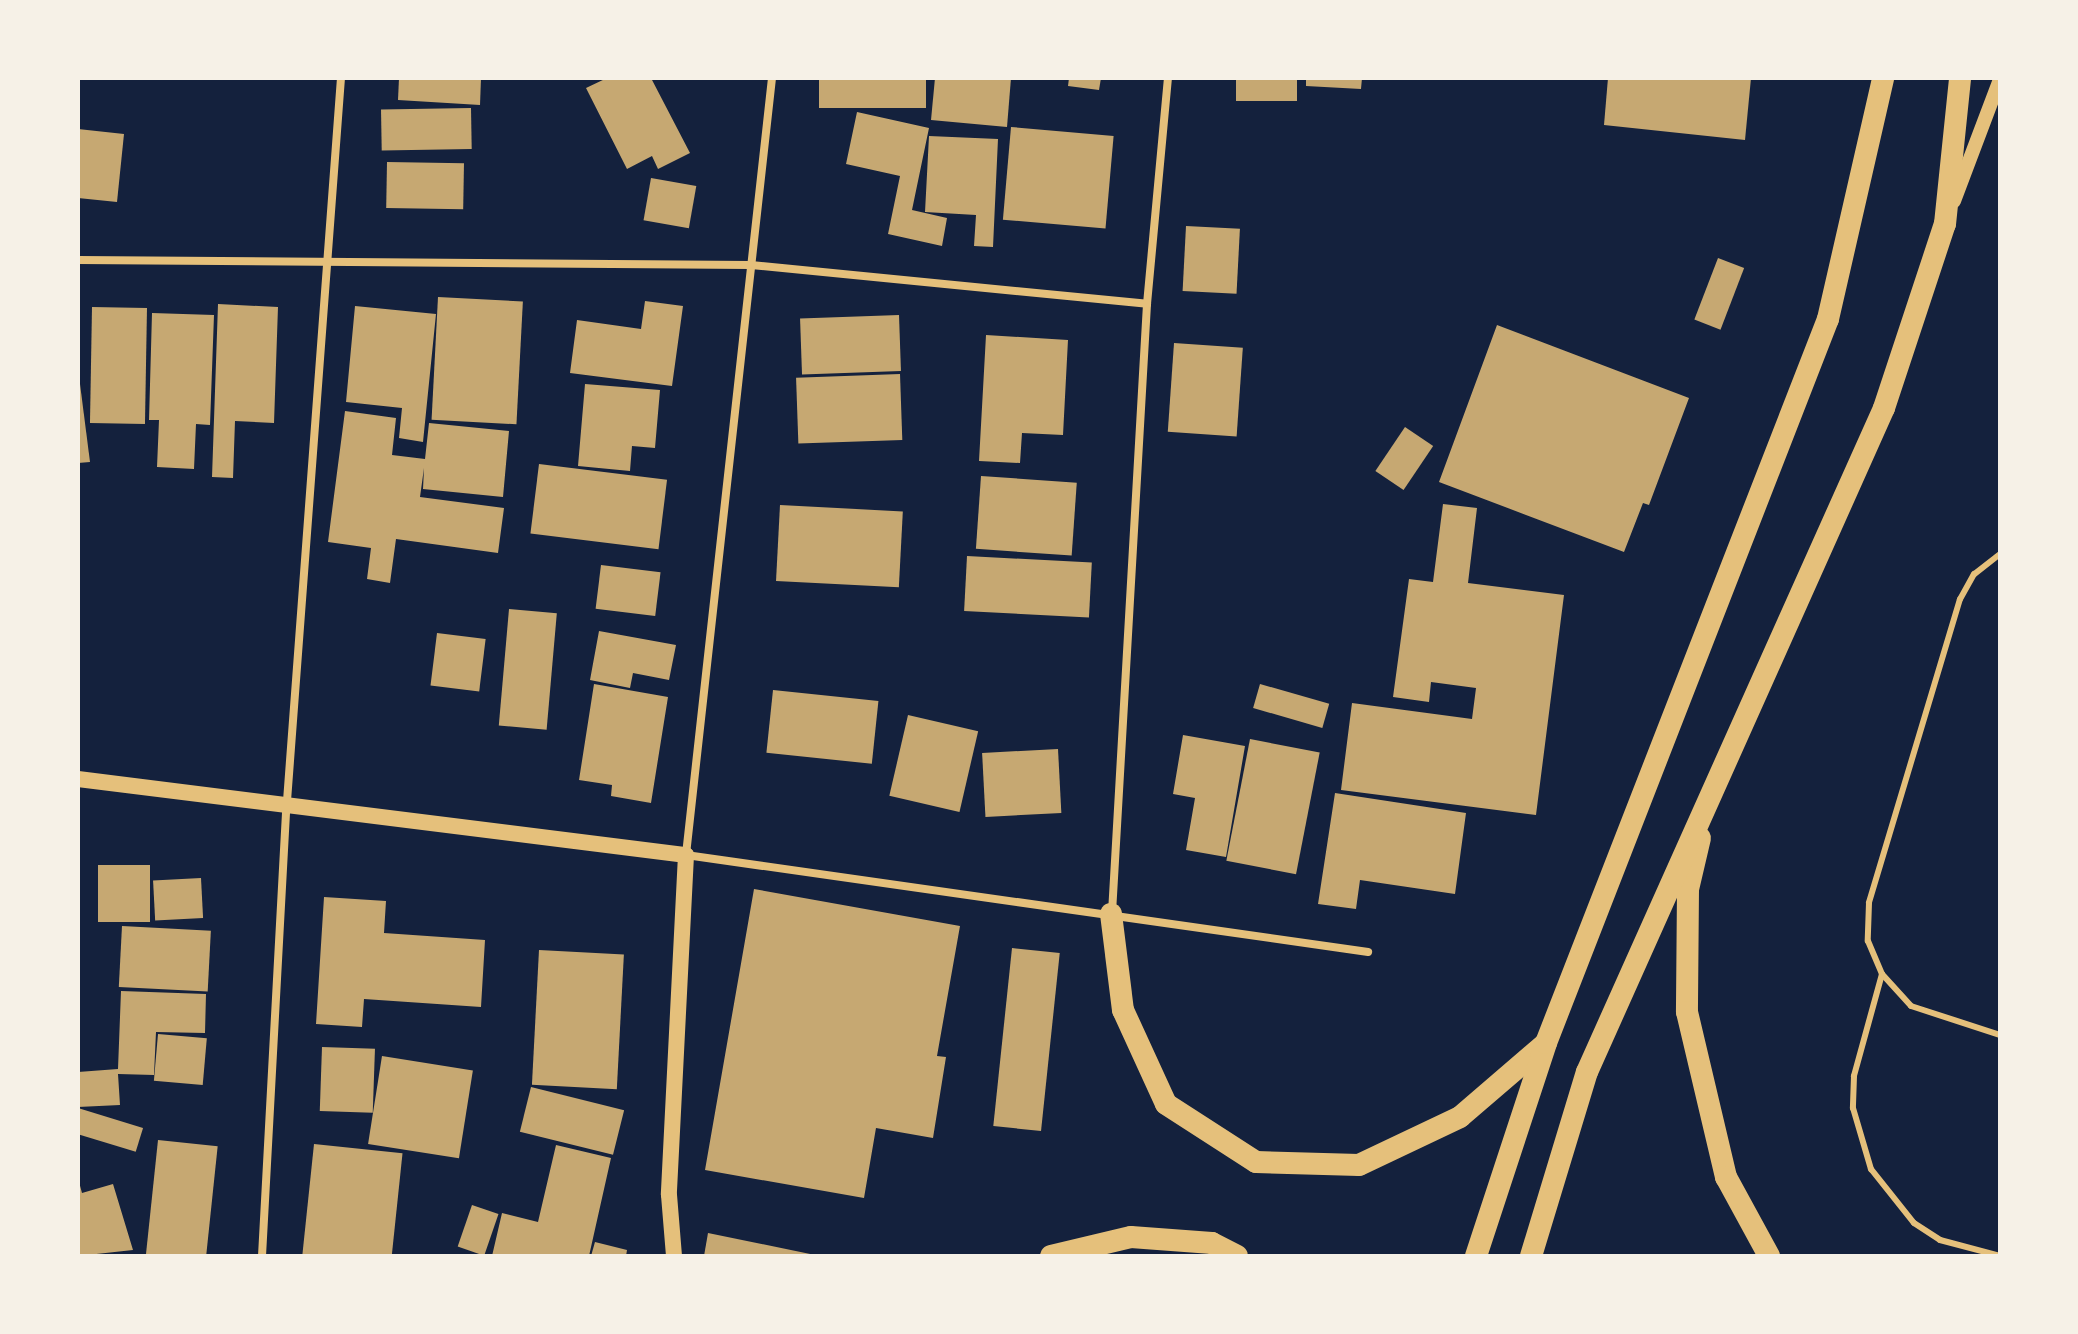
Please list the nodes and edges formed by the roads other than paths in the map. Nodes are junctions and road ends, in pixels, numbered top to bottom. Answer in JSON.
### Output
{"nodes":[{"id":1,"x":341,"y":78,"type":"edge"},
{"id":2,"x":772,"y":78,"type":"edge"},
{"id":3,"x":1168,"y":78,"type":"edge"},
{"id":4,"x":1883,"y":78,"type":"edge"},
{"id":5,"x":1960,"y":78,"type":"edge"},
{"id":6,"x":2000,"y":79,"type":"edge"},
{"id":7,"x":1945,"y":224,"type":"junction"},
{"id":8,"x":78,"y":260,"type":"edge"},
{"id":9,"x":327,"y":260,"type":"junction"},
{"id":10,"x":751,"y":265,"type":"junction"},
{"id":11,"x":1147,"y":304,"type":"junction"},
{"id":12,"x":2000,"y":554,"type":"edge"},
{"id":13,"x":78,"y":779,"type":"edge"},
{"id":14,"x":1712,"y":785,"type":"junction"},
{"id":15,"x":287,"y":801,"type":"junction"},
{"id":16,"x":686,"y":855,"type":"junction"},
{"id":17,"x":1111,"y":914,"type":"junction"},
{"id":18,"x":1368,"y":952,"type":"dead end"},
{"id":19,"x":1882,"y":974,"type":"junction"},
{"id":20,"x":2000,"y":1035,"type":"edge"},
{"id":21,"x":1546,"y":1043,"type":"junction"},
{"id":22,"x":262,"y":1256,"type":"edge"},
{"id":23,"x":674,"y":1256,"type":"edge"},
{"id":24,"x":1051,"y":1256,"type":"edge"},
{"id":25,"x":1237,"y":1256,"type":"edge"},
{"id":26,"x":1476,"y":1256,"type":"edge"},
{"id":27,"x":1531,"y":1256,"type":"edge"},
{"id":28,"x":1769,"y":1256,"type":"edge"},
{"id":29,"x":2000,"y":1256,"type":"edge"}],
"edges":[{"from":1,"to":9,"type":"street"},
{"from":2,"to":10,"type":"street"},
{"from":3,"to":11,"type":"street"},
{"from":4,"to":21,"type":"highway"},
{"from":5,"to":7,"type":"highway"},
{"from":6,"to":7,"type":"street"},
{"from":7,"to":14,"type":"highway"},
{"from":8,"to":9,"type":"street"},
{"from":9,"to":10,"type":"street"},
{"from":9,"to":15,"type":"street"},
{"from":10,"to":11,"type":"street"},
{"from":10,"to":16,"type":"street"},
{"from":11,"to":17,"type":"street"},
{"from":12,"to":19,"type":"lane"},
{"from":13,"to":15,"type":"main road"},
{"from":14,"to":27,"type":"highway"},
{"from":14,"to":28,"type":"highway"},
{"from":15,"to":16,"type":"main road"},
{"from":15,"to":22,"type":"street"},
{"from":16,"to":17,"type":"street"},
{"from":16,"to":23,"type":"main road"},
{"from":17,"to":18,"type":"street"},
{"from":17,"to":21,"type":"highway"},
{"from":19,"to":20,"type":"lane"},
{"from":19,"to":29,"type":"lane"},
{"from":21,"to":26,"type":"highway"},
{"from":24,"to":25,"type":"highway"}]}
